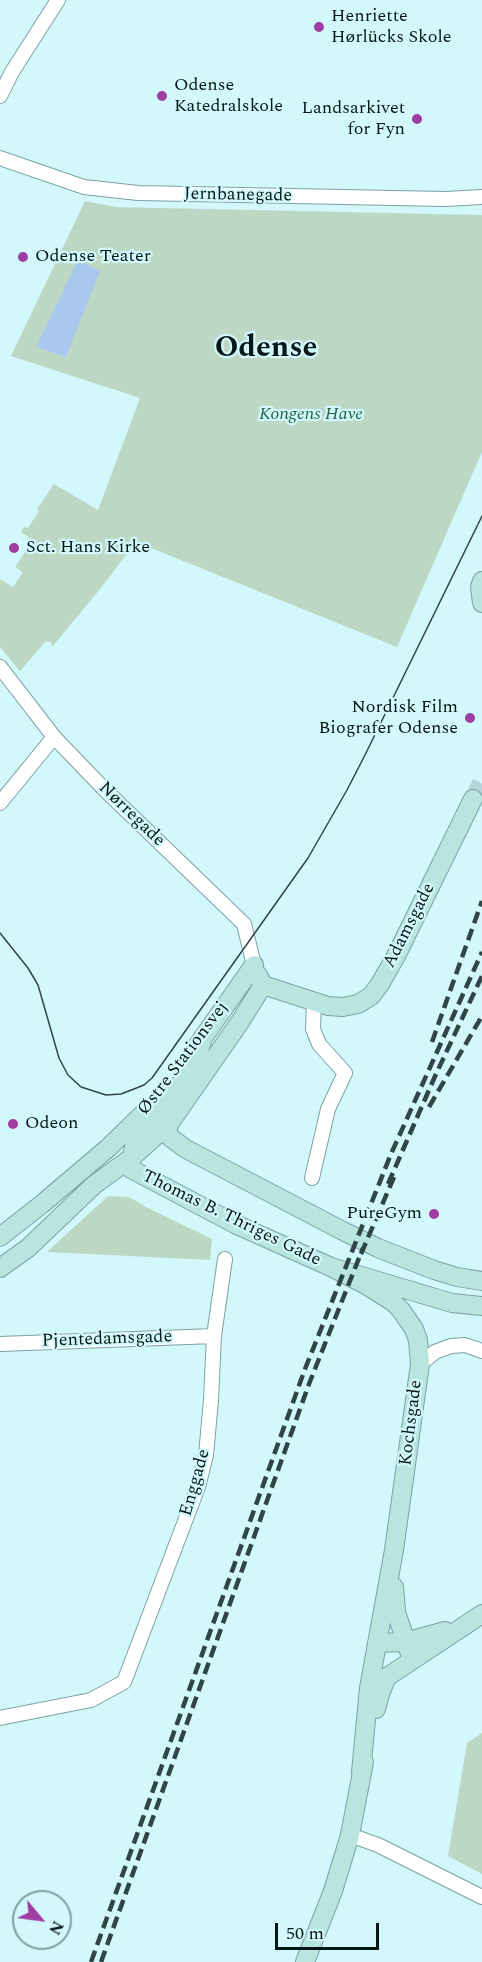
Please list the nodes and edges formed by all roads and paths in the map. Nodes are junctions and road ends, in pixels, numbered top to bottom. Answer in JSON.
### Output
{"nodes":[{"id":1,"x":58,"y":0,"type":"edge"},
{"id":2,"x":0,"y":96,"type":"edge"},
{"id":3,"x":0,"y":158,"type":"edge"},
{"id":4,"x":482,"y":197,"type":"edge"},
{"id":5,"x":0,"y":667,"type":"edge"},
{"id":6,"x":54,"y":737,"type":"junction"},
{"id":7,"x":472,"y":800,"type":"tunnel mouth"},
{"id":8,"x":0,"y":803,"type":"edge"},
{"id":9,"x":254,"y":965,"type":"junction"},
{"id":10,"x":263,"y":985,"type":"junction"},
{"id":11,"x":314,"y":1003,"type":"junction"},
{"id":12,"x":202,"y":1041,"type":"junction"},
{"id":13,"x":169,"y":1124,"type":"junction"},
{"id":14,"x":108,"y":1148,"type":"junction"},
{"id":15,"x":138,"y":1148,"type":"junction"},
{"id":16,"x":312,"y":1178,"type":"dead end"},
{"id":17,"x":251,"y":1183,"type":"junction"},
{"id":18,"x":42,"y":1204,"type":"junction"},
{"id":19,"x":0,"y":1237,"type":"edge"},
{"id":20,"x":0,"y":1248,"type":"edge"},
{"id":21,"x":225,"y":1258,"type":"dead end"},
{"id":22,"x":331,"y":1267,"type":"junction"},
{"id":23,"x":0,"y":1268,"type":"edge"},
{"id":24,"x":482,"y":1281,"type":"edge"},
{"id":25,"x":482,"y":1306,"type":"edge"},
{"id":26,"x":214,"y":1336,"type":"junction"},
{"id":27,"x":0,"y":1344,"type":"edge"},
{"id":28,"x":482,"y":1352,"type":"edge"},
{"id":29,"x":420,"y":1364,"type":"junction"},
{"id":30,"x":394,"y":1550,"type":"junction"},
{"id":31,"x":474,"y":1618,"type":"edge"},
{"id":32,"x":405,"y":1642,"type":"junction"},
{"id":33,"x":377,"y":1643,"type":"junction"},
{"id":34,"x":412,"y":1660,"type":"junction"},
{"id":35,"x":380,"y":1673,"type":"junction"},
{"id":36,"x":0,"y":1718,"type":"edge"},
{"id":37,"x":350,"y":1834,"type":"junction"},
{"id":38,"x":482,"y":1897,"type":"edge"},
{"id":39,"x":306,"y":1962,"type":"edge"}],
"edges":[{"from":1,"to":2,"type":"street"},
{"from":3,"to":4,"type":"street","name":"Jernbanegade"},
{"from":5,"to":6,"type":"street","name":"Nørregade"},
{"from":6,"to":8,"type":"street"},
{"from":6,"to":9,"type":"street","name":"Nørregade"},
{"from":7,"to":11,"type":"street","name":"Adamsgade"},
{"from":9,"to":10,"type":"street"},
{"from":9,"to":12,"type":"street","name":"Østre Stationsvej"},
{"from":10,"to":11,"type":"street","name":"Adamsgade"},
{"from":10,"to":13,"type":"street","name":"Østre Stationsvej"},
{"from":11,"to":16,"type":"street"},
{"from":12,"to":14,"type":"street","name":"Østre Stationsvej"},
{"from":12,"to":15,"type":"street"},
{"from":13,"to":15,"type":"street","name":"Østre Stationsvej"},
{"from":13,"to":17,"type":"street"},
{"from":14,"to":15,"type":"street"},
{"from":14,"to":18,"type":"street","name":"Østre Stationsvej"},
{"from":15,"to":17,"type":"street"},
{"from":15,"to":22,"type":"street","name":"Thomas B. Thriges Gade"},
{"from":15,"to":23,"type":"street","name":"Østre Stationsvej"},
{"from":17,"to":24,"type":"street"},
{"from":18,"to":19,"type":"street"},
{"from":18,"to":20,"type":"street"},
{"from":21,"to":26,"type":"street","name":"Enggade"},
{"from":22,"to":25,"type":"street","name":"Thomas B. Thriges Gade"},
{"from":22,"to":29,"type":"street"},
{"from":26,"to":27,"type":"street","name":"Pjentedamsgade"},
{"from":26,"to":36,"type":"street","name":"Enggade"},
{"from":28,"to":29,"type":"street","name":"Kochsgade"},
{"from":29,"to":30,"type":"street","name":"Kochsgade"},
{"from":30,"to":32,"type":"street","name":"Kochsgade"},
{"from":30,"to":33,"type":"street","name":"Kochsgade"},
{"from":31,"to":32,"type":"street"},
{"from":31,"to":34,"type":"street"},
{"from":32,"to":33,"type":"street"},
{"from":32,"to":34,"type":"street","name":"Kochsgade"},
{"from":33,"to":35,"type":"street","name":"Kochsgade"},
{"from":34,"to":35,"type":"street"},
{"from":35,"to":37,"type":"street","name":"Kochsgade"},
{"from":37,"to":38,"type":"street"},
{"from":37,"to":39,"type":"street","name":"Kochsgade"}]}
